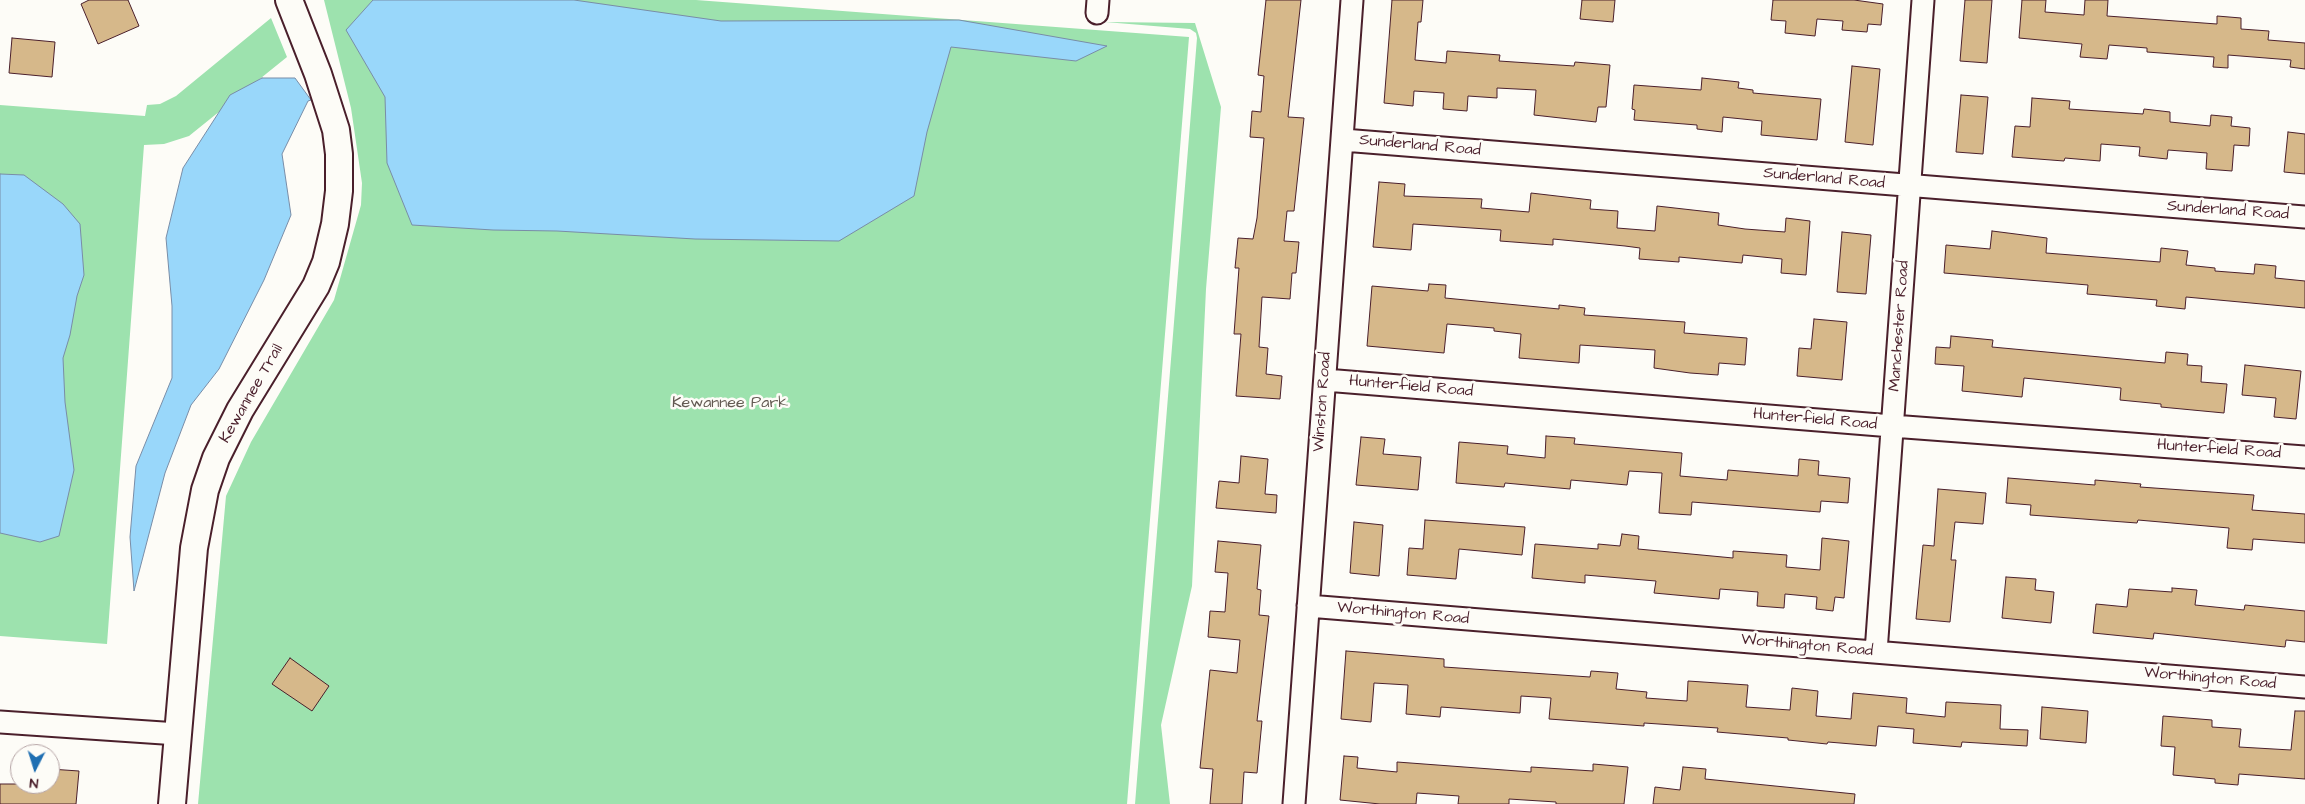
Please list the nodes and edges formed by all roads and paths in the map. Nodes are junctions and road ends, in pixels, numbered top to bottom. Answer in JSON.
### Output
{"nodes":[{"id":1,"x":289,"y":0,"type":"edge"},
{"id":2,"x":1352,"y":0,"type":"edge"},
{"id":3,"x":1923,"y":0,"type":"edge"},
{"id":4,"x":1343,"y":140,"type":"junction"},
{"id":5,"x":1911,"y":186,"type":"junction"},
{"id":6,"x":2305,"y":217,"type":"edge"},
{"id":7,"x":1325,"y":380,"type":"junction"},
{"id":8,"x":1892,"y":426,"type":"junction"},
{"id":9,"x":2305,"y":457,"type":"edge"},
{"id":10,"x":1308,"y":606,"type":"junction"},
{"id":11,"x":1876,"y":652,"type":"junction"},
{"id":12,"x":2305,"y":687,"type":"edge"},
{"id":13,"x":0,"y":722,"type":"edge"},
{"id":14,"x":178,"y":734,"type":"junction"},
{"id":15,"x":172,"y":804,"type":"edge"},
{"id":16,"x":1294,"y":804,"type":"edge"}],
"edges":[{"from":1,"to":14,"type":"street","name":"Kewannee Trail"},
{"from":2,"to":4,"type":"street","name":"Winston Road"},
{"from":3,"to":5,"type":"street","name":"Manchester Road"},
{"from":4,"to":5,"type":"street","name":"Sunderland Road"},
{"from":4,"to":7,"type":"street","name":"Winston Road"},
{"from":5,"to":6,"type":"street","name":"Sunderland Road"},
{"from":5,"to":8,"type":"street","name":"Manchester Road"},
{"from":7,"to":8,"type":"street","name":"Hunterfield Road"},
{"from":7,"to":10,"type":"street","name":"Winston Road"},
{"from":8,"to":9,"type":"street","name":"Hunterfield Road"},
{"from":8,"to":11,"type":"street","name":"Manchester Road"},
{"from":10,"to":11,"type":"street","name":"Worthington Road"},
{"from":10,"to":16,"type":"street","name":"Winston Road"},
{"from":11,"to":12,"type":"street","name":"Worthington Road"},
{"from":13,"to":14,"type":"street"},
{"from":14,"to":15,"type":"street","name":"Kewannee Trail"}]}
